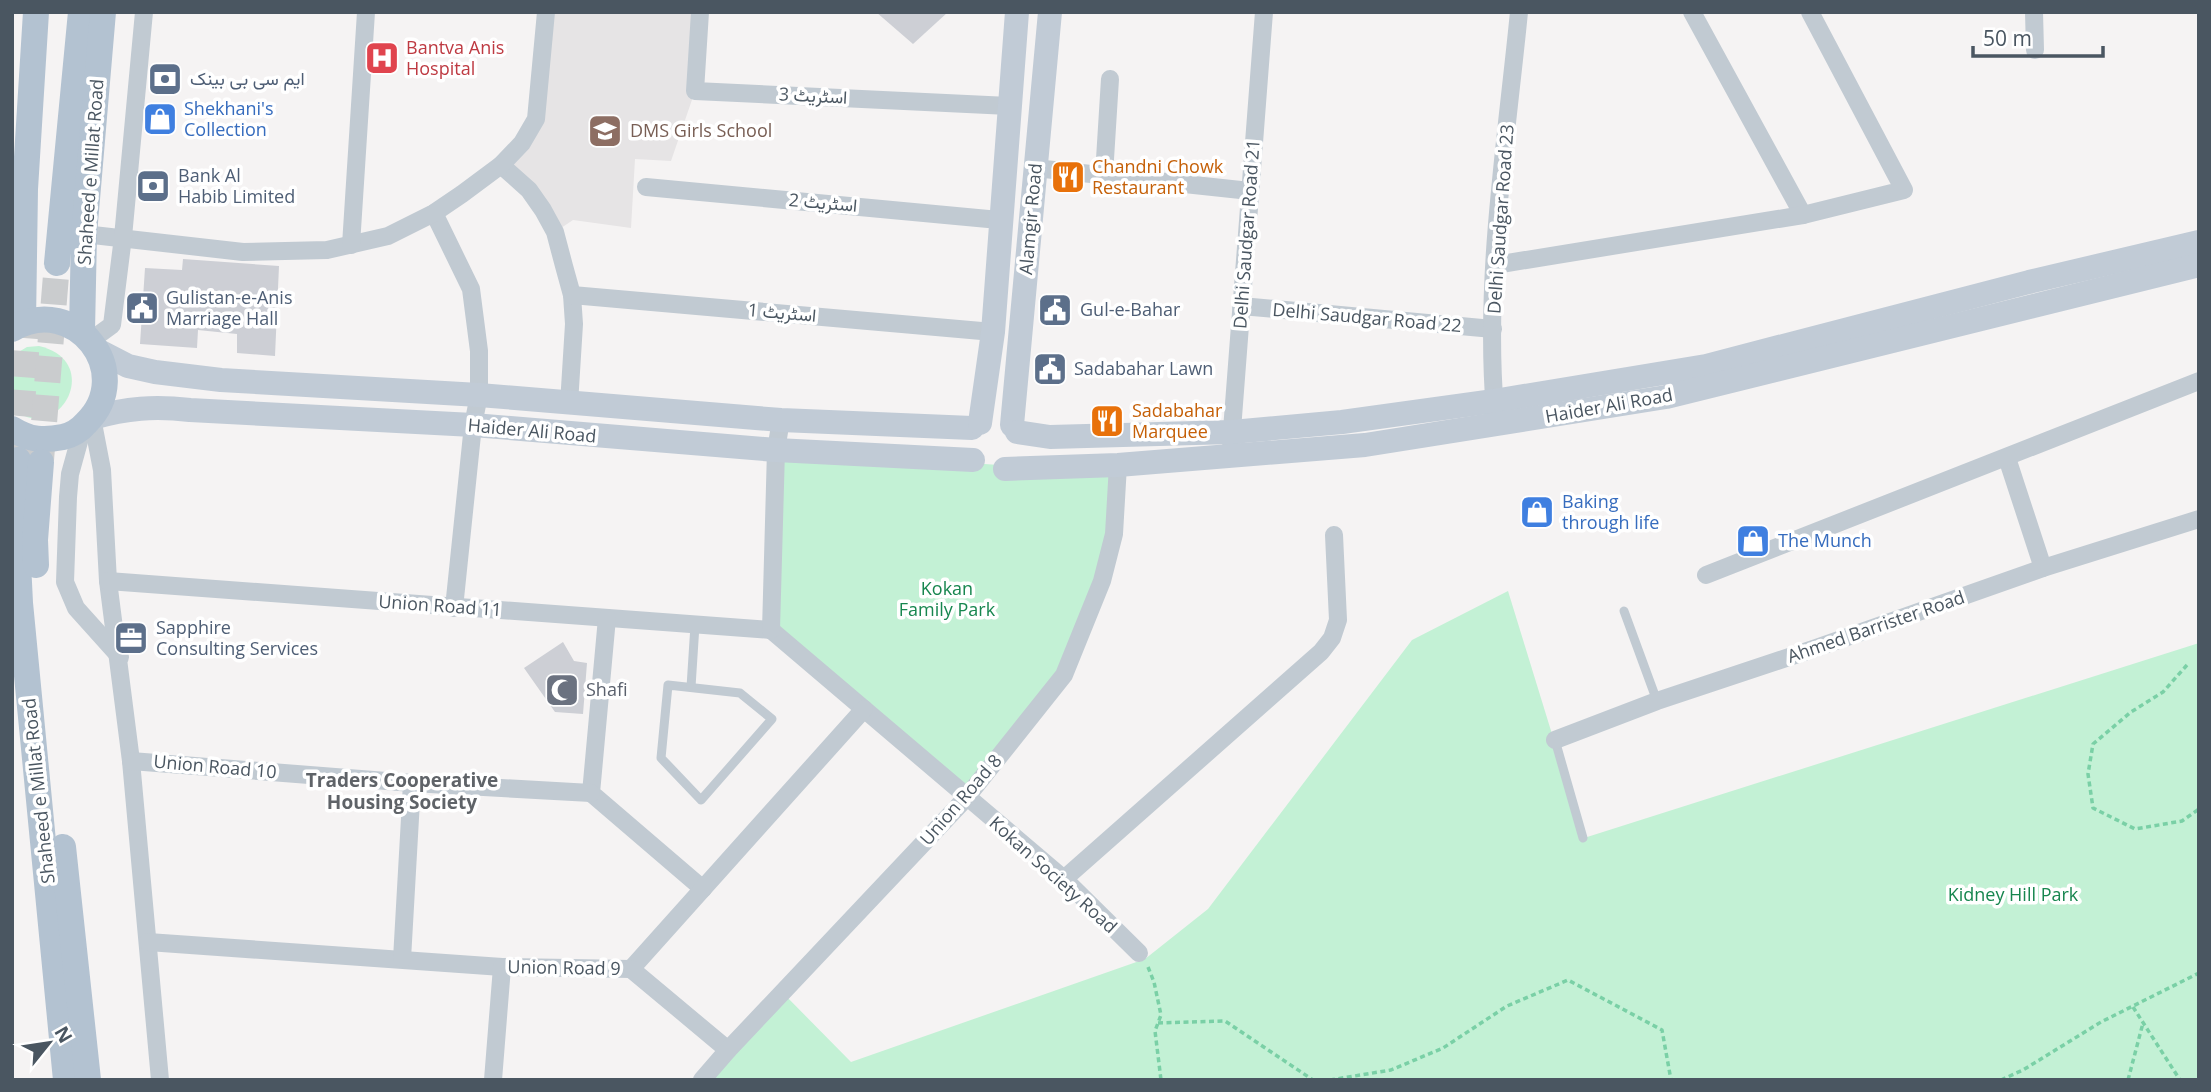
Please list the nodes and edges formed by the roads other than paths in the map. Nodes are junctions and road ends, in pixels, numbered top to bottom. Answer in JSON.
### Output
{"nodes":[{"id":1,"x":36,"y":12,"type":"edge"},
{"id":2,"x":51,"y":12,"type":"edge"},
{"id":3,"x":80,"y":12,"type":"edge"},
{"id":4,"x":103,"y":12,"type":"edge"},
{"id":5,"x":144,"y":12,"type":"edge"},
{"id":6,"x":366,"y":12,"type":"edge"},
{"id":7,"x":546,"y":12,"type":"edge"},
{"id":8,"x":700,"y":12,"type":"edge"},
{"id":9,"x":1017,"y":12,"type":"edge"},
{"id":10,"x":1050,"y":12,"type":"edge"},
{"id":11,"x":1264,"y":12,"type":"edge"},
{"id":12,"x":1519,"y":12,"type":"edge"},
{"id":13,"x":1692,"y":12,"type":"edge"},
{"id":14,"x":1810,"y":12,"type":"edge"},
{"id":15,"x":2034,"y":12,"type":"edge"},
{"id":16,"x":2035,"y":50,"type":"dead end"},
{"id":17,"x":1110,"y":79,"type":"dead end"},
{"id":18,"x":1009,"y":106,"type":"junction"},
{"id":19,"x":500,"y":166,"type":"junction"},
{"id":20,"x":1035,"y":168,"type":"junction"},
{"id":21,"x":1104,"y":175,"type":"junction"},
{"id":22,"x":646,"y":187,"type":"dead end"},
{"id":23,"x":1250,"y":191,"type":"junction"},
{"id":24,"x":434,"y":213,"type":"junction"},
{"id":25,"x":1803,"y":215,"type":"junction"},
{"id":26,"x":999,"y":220,"type":"junction"},
{"id":27,"x":84,"y":234,"type":"junction"},
{"id":28,"x":123,"y":237,"type":"junction"},
{"id":29,"x":2199,"y":242,"type":"edge"},
{"id":30,"x":351,"y":245,"type":"junction"},
{"id":31,"x":1495,"y":265,"type":"junction"},
{"id":32,"x":2199,"y":265,"type":"edge"},
{"id":33,"x":83,"y":283,"type":"junction"},
{"id":34,"x":572,"y":295,"type":"junction"},
{"id":35,"x":1241,"y":306,"type":"junction"},
{"id":36,"x":19,"y":316,"type":"edge"},
{"id":37,"x":1493,"y":329,"type":"junction"},
{"id":38,"x":993,"y":332,"type":"junction"},
{"id":39,"x":90,"y":341,"type":"junction"},
{"id":40,"x":2199,"y":381,"type":"edge"},
{"id":41,"x":478,"y":395,"type":"junction"},
{"id":42,"x":569,"y":404,"type":"junction"},
{"id":43,"x":1495,"y":413,"type":"junction"},
{"id":44,"x":781,"y":420,"type":"junction"},
{"id":45,"x":87,"y":422,"type":"junction"},
{"id":46,"x":473,"y":425,"type":"junction"},
{"id":47,"x":976,"y":426,"type":"junction"},
{"id":48,"x":1014,"y":428,"type":"junction"},
{"id":49,"x":12,"y":429,"type":"edge"},
{"id":50,"x":1232,"y":432,"type":"junction"},
{"id":51,"x":776,"y":450,"type":"junction"},
{"id":52,"x":1229,"y":456,"type":"junction"},
{"id":53,"x":2007,"y":458,"type":"junction"},
{"id":54,"x":974,"y":460,"type":"junction"},
{"id":55,"x":1118,"y":465,"type":"junction"},
{"id":56,"x":1005,"y":469,"type":"junction"},
{"id":57,"x":2199,"y":519,"type":"edge"},
{"id":58,"x":1334,"y":535,"type":"dead end"},
{"id":59,"x":2043,"y":568,"type":"junction"},
{"id":60,"x":1706,"y":575,"type":"dead end"},
{"id":61,"x":108,"y":581,"type":"junction"},
{"id":62,"x":454,"y":608,"type":"junction"},
{"id":63,"x":1624,"y":611,"type":"dead end"},
{"id":64,"x":607,"y":618,"type":"junction"},
{"id":65,"x":695,"y":625,"type":"junction"},
{"id":66,"x":771,"y":630,"type":"junction"},
{"id":67,"x":120,"y":657,"type":"junction"},
{"id":68,"x":691,"y":687,"type":"junction"},
{"id":69,"x":1657,"y":701,"type":"junction"},
{"id":70,"x":864,"y":709,"type":"junction"},
{"id":71,"x":1555,"y":740,"type":"joint"},
{"id":72,"x":131,"y":761,"type":"junction"},
{"id":73,"x":412,"y":783,"type":"junction"},
{"id":74,"x":592,"y":793,"type":"junction"},
{"id":75,"x":966,"y":798,"type":"junction"},
{"id":76,"x":1583,"y":838,"type":"dead end"},
{"id":77,"x":1064,"y":879,"type":"junction"},
{"id":78,"x":703,"y":889,"type":"junction"},
{"id":79,"x":148,"y":942,"type":"junction"},
{"id":80,"x":1139,"y":953,"type":"road end"},
{"id":81,"x":402,"y":960,"type":"junction"},
{"id":82,"x":502,"y":967,"type":"junction"},
{"id":83,"x":631,"y":969,"type":"junction"},
{"id":84,"x":728,"y":1050,"type":"junction"},
{"id":85,"x":66,"y":1080,"type":"edge"},
{"id":86,"x":88,"y":1080,"type":"edge"},
{"id":87,"x":160,"y":1080,"type":"edge"},
{"id":88,"x":493,"y":1080,"type":"edge"},
{"id":89,"x":702,"y":1080,"type":"edge"}],
"edges":[{"from":1,"to":36,"type":"main road"},
{"from":2,"to":3,"type":"main road","name":"Shaheed e Millat Road"},
{"from":4,"to":27,"type":"main road","name":"Shaheed e Millat Road"},
{"from":5,"to":28,"type":"street"},
{"from":6,"to":30,"type":"street"},
{"from":7,"to":19,"type":"street"},
{"from":8,"to":18,"type":"street","name":"اسٹریٹ 3"},
{"from":9,"to":18,"type":"main road","name":"Alamgir Road"},
{"from":10,"to":20,"type":"main road","name":"Alamgir Road"},
{"from":11,"to":23,"type":"street","name":"Delhi Saudgar Road 21"},
{"from":12,"to":31,"type":"street","name":"Delhi Saudgar Road 23"},
{"from":13,"to":25,"type":"street"},
{"from":14,"to":25,"type":"street"},
{"from":15,"to":16,"type":"street"},
{"from":17,"to":21,"type":"street"},
{"from":18,"to":26,"type":"main road","name":"Alamgir Road"},
{"from":19,"to":24,"type":"street"},
{"from":19,"to":34,"type":"street"},
{"from":20,"to":21,"type":"street"},
{"from":20,"to":48,"type":"main road","name":"Alamgir Road"},
{"from":21,"to":23,"type":"street"},
{"from":22,"to":26,"type":"street","name":"اسٹریٹ 2"},
{"from":23,"to":35,"type":"street","name":"Delhi Saudgar Road 21"},
{"from":24,"to":30,"type":"street"},
{"from":24,"to":41,"type":"street"},
{"from":25,"to":31,"type":"street"},
{"from":26,"to":38,"type":"main road","name":"Alamgir Road"},
{"from":27,"to":28,"type":"street"},
{"from":27,"to":33,"type":"main road","name":"Shaheed e Millat Road"},
{"from":28,"to":30,"type":"street"},
{"from":28,"to":39,"type":"street"},
{"from":29,"to":43,"type":"main road","name":"Haider Ali Road"},
{"from":31,"to":37,"type":"street","name":"Delhi Saudgar Road 23"},
{"from":32,"to":43,"type":"main road","name":"Haider Ali Road"},
{"from":33,"to":36,"type":"main road"},
{"from":33,"to":39,"type":"main road","name":"Shaheed e Millat Road"},
{"from":34,"to":38,"type":"street","name":"اسٹریٹ 1"},
{"from":34,"to":42,"type":"street"},
{"from":35,"to":37,"type":"street","name":"Delhi Saudgar Road 22"},
{"from":35,"to":50,"type":"street","name":"Delhi Saudgar Road 21"},
{"from":36,"to":39,"type":"main road"},
{"from":37,"to":43,"type":"street","name":"Delhi Saudgar Road 23"},
{"from":38,"to":47,"type":"main road","name":"Alamgir Road"},
{"from":39,"to":41,"type":"main road","name":"Haider Ali Road"},
{"from":39,"to":45,"type":"main road","name":"Shaheed e Millat Road"},
{"from":40,"to":53,"type":"street"},
{"from":41,"to":42,"type":"main road","name":"Haider Ali Road"},
{"from":41,"to":46,"type":"street"},
{"from":42,"to":44,"type":"main road","name":"Haider Ali Road"},
{"from":43,"to":50,"type":"main road","name":"Haider Ali Road"},
{"from":43,"to":52,"type":"main road","name":"Haider Ali Road"},
{"from":44,"to":47,"type":"main road","name":"Haider Ali Road"},
{"from":44,"to":51,"type":"street"},
{"from":45,"to":46,"type":"main road","name":"Haider Ali Road"},
{"from":45,"to":49,"type":"main road"},
{"from":45,"to":61,"type":"street"},
{"from":45,"to":67,"type":"street"},
{"from":46,"to":51,"type":"main road","name":"Haider Ali Road"},
{"from":46,"to":62,"type":"street"},
{"from":47,"to":48,"type":"main road"},
{"from":47,"to":54,"type":"main road"},
{"from":48,"to":50,"type":"main road","name":"Haider Ali Road"},
{"from":48,"to":56,"type":"main road"},
{"from":50,"to":52,"type":"street","name":"Delhi Saudgar Road 21"},
{"from":51,"to":54,"type":"main road","name":"Haider Ali Road"},
{"from":51,"to":66,"type":"street"},
{"from":52,"to":55,"type":"main road","name":"Haider Ali Road"},
{"from":53,"to":59,"type":"street"},
{"from":53,"to":60,"type":"street"},
{"from":54,"to":56,"type":"main road"},
{"from":55,"to":56,"type":"main road","name":"Haider Ali Road"},
{"from":55,"to":75,"type":"street","name":"Union Road 8"},
{"from":57,"to":59,"type":"street","name":"Ahmed Barrister Road"},
{"from":58,"to":77,"type":"street"},
{"from":59,"to":69,"type":"street","name":"Ahmed Barrister Road"},
{"from":61,"to":62,"type":"street","name":"Union Road 11"},
{"from":61,"to":67,"type":"street"},
{"from":62,"to":64,"type":"street","name":"Union Road 11"},
{"from":63,"to":69,"type":"lane"},
{"from":64,"to":65,"type":"street","name":"Union Road 11"},
{"from":64,"to":74,"type":"street"},
{"from":65,"to":66,"type":"street","name":"Union Road 11"},
{"from":65,"to":68,"type":"lane"},
{"from":66,"to":70,"type":"street","name":"Kokan Society Road"},
{"from":67,"to":72,"type":"street"},
{"from":68,"to":68,"type":"lane"},
{"from":69,"to":71,"type":"street","name":"Ahmed Barrister Road"},
{"from":70,"to":75,"type":"street","name":"Kokan Society Road"},
{"from":70,"to":78,"type":"street","name":"Union Road 9"},
{"from":71,"to":76,"type":"lane"},
{"from":72,"to":73,"type":"street","name":"Union Road 10"},
{"from":72,"to":79,"type":"street"},
{"from":73,"to":74,"type":"street","name":"Union Road 10"},
{"from":73,"to":81,"type":"street"},
{"from":74,"to":78,"type":"street"},
{"from":75,"to":77,"type":"street","name":"Kokan Society Road"},
{"from":75,"to":84,"type":"street","name":"Union Road 8"},
{"from":77,"to":80,"type":"street","name":"Kokan Society Road"},
{"from":78,"to":83,"type":"street","name":"Union Road 9"},
{"from":79,"to":81,"type":"street","name":"Union Road 9"},
{"from":79,"to":87,"type":"street"},
{"from":81,"to":82,"type":"street","name":"Union Road 9"},
{"from":82,"to":83,"type":"street","name":"Union Road 9"},
{"from":82,"to":88,"type":"street"},
{"from":83,"to":84,"type":"street"},
{"from":84,"to":89,"type":"street","name":"Union Road 8"},
{"from":85,"to":86,"type":"main road","name":"Shaheed e Millat Road"}]}
